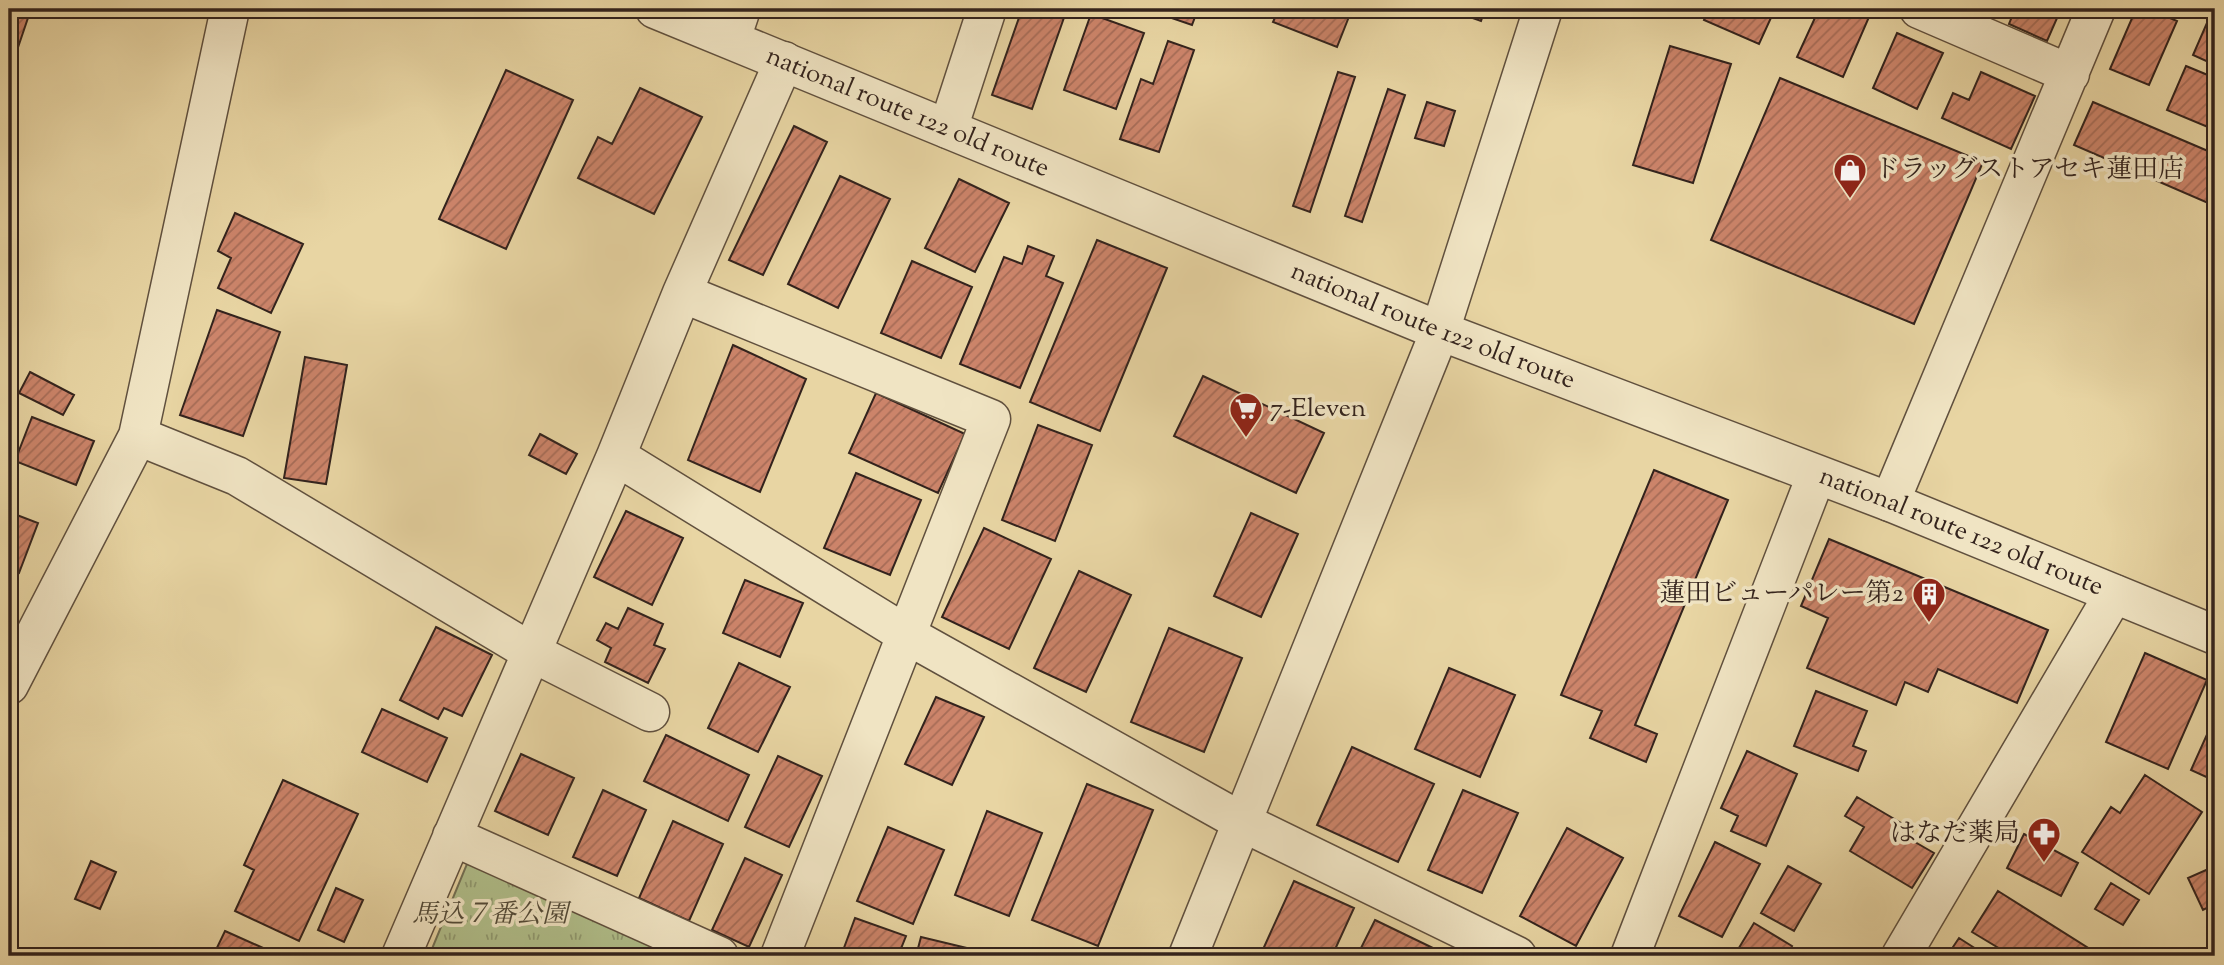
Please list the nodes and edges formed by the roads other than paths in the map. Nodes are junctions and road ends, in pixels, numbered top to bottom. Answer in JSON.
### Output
{"nodes":[{"id":1,"x":230,"y":9,"type":"edge"},
{"id":2,"x":655,"y":9,"type":"edge"},
{"id":3,"x":987,"y":9,"type":"edge"},
{"id":4,"x":1543,"y":9,"type":"edge"},
{"id":5,"x":1919,"y":9,"type":"edge"},
{"id":6,"x":2096,"y":9,"type":"edge"},
{"id":7,"x":736,"y":24,"type":"edge"},
{"id":8,"x":784,"y":61,"type":"junction"},
{"id":9,"x":2070,"y":74,"type":"junction"},
{"id":10,"x":948,"y":129,"type":"junction"},
{"id":11,"x":682,"y":292,"type":"junction"},
{"id":12,"x":1440,"y":331,"type":"junction"},
{"id":13,"x":138,"y":436,"type":"junction"},
{"id":14,"x":616,"y":456,"type":"junction"},
{"id":15,"x":1816,"y":475,"type":"junction"},
{"id":16,"x":1890,"y":502,"type":"junction"},
{"id":17,"x":2114,"y":594,"type":"junction"},
{"id":18,"x":907,"y":635,"type":"junction"},
{"id":19,"x":2215,"y":635,"type":"edge"},
{"id":20,"x":531,"y":653,"type":"junction"},
{"id":21,"x":9,"y":685,"type":"edge"},
{"id":22,"x":650,"y":712,"type":"dead end"},
{"id":23,"x":1241,"y":822,"type":"junction"},
{"id":24,"x":452,"y":836,"type":"junction"},
{"id":25,"x":401,"y":956,"type":"edge"},
{"id":26,"x":719,"y":956,"type":"edge"},
{"id":27,"x":780,"y":956,"type":"edge"},
{"id":28,"x":1188,"y":956,"type":"edge"},
{"id":29,"x":1517,"y":956,"type":"edge"},
{"id":30,"x":1630,"y":956,"type":"edge"},
{"id":31,"x":1901,"y":956,"type":"edge"}],
"edges":[{"from":1,"to":13,"type":"street"},
{"from":2,"to":7,"type":"street","name":"national route 122 old route"},
{"from":3,"to":10,"type":"street"},
{"from":4,"to":12,"type":"street"},
{"from":5,"to":9,"type":"street"},
{"from":6,"to":9,"type":"street"},
{"from":7,"to":8,"type":"street","name":"national route 122 old route"},
{"from":8,"to":10,"type":"street","name":"national route 122 old route"},
{"from":8,"to":11,"type":"street"},
{"from":9,"to":16,"type":"street"},
{"from":10,"to":12,"type":"street","name":"national route 122 old route"},
{"from":11,"to":14,"type":"street"},
{"from":11,"to":18,"type":"street"},
{"from":12,"to":15,"type":"street","name":"national route 122 old route"},
{"from":12,"to":23,"type":"street"},
{"from":13,"to":20,"type":"street"},
{"from":13,"to":21,"type":"street"},
{"from":14,"to":18,"type":"street"},
{"from":14,"to":20,"type":"street"},
{"from":15,"to":16,"type":"street","name":"national route 122 old route"},
{"from":15,"to":30,"type":"street"},
{"from":16,"to":17,"type":"street","name":"national route 122 old route"},
{"from":17,"to":19,"type":"street","name":"national route 122 old route"},
{"from":17,"to":31,"type":"street"},
{"from":18,"to":23,"type":"street"},
{"from":18,"to":27,"type":"street"},
{"from":20,"to":22,"type":"street"},
{"from":20,"to":24,"type":"street"},
{"from":23,"to":28,"type":"street"},
{"from":23,"to":29,"type":"street"},
{"from":24,"to":25,"type":"street"},
{"from":24,"to":26,"type":"street"}]}
